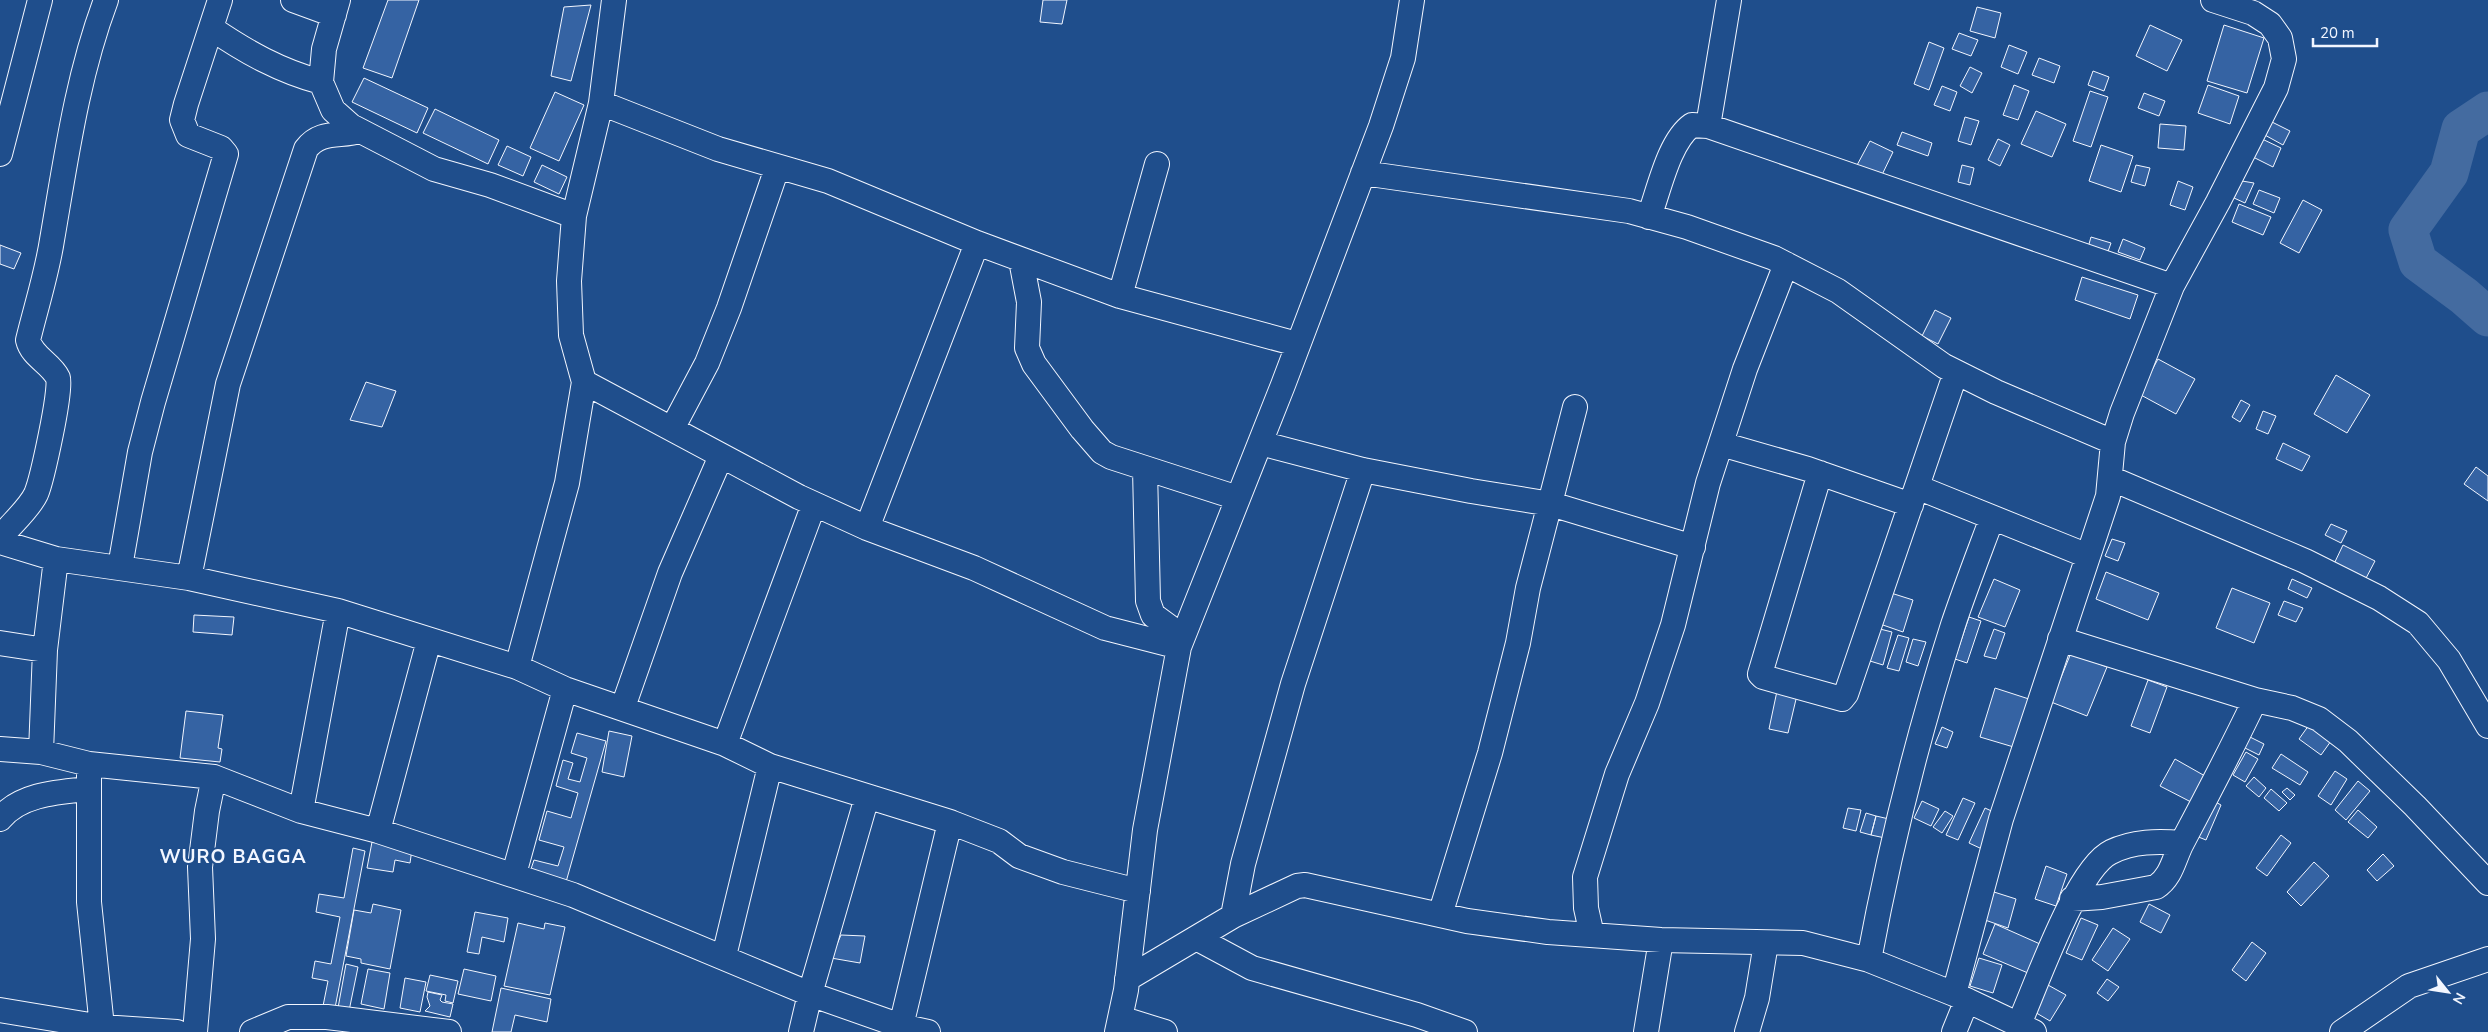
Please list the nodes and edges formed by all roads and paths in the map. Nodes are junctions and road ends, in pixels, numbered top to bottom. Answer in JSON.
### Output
{"nodes":[{"id":1,"x":40,"y":0,"type":"edge"},
{"id":2,"x":106,"y":0,"type":"edge"},
{"id":3,"x":220,"y":0,"type":"edge"},
{"id":4,"x":294,"y":0,"type":"edge"},
{"id":5,"x":614,"y":0,"type":"edge"},
{"id":6,"x":1412,"y":0,"type":"edge"},
{"id":7,"x":1729,"y":0,"type":"edge"},
{"id":8,"x":2213,"y":0,"type":"edge"},
{"id":9,"x":336,"y":7,"type":"edge"},
{"id":10,"x":211,"y":28,"type":"junction"},
{"id":11,"x":320,"y":82,"type":"junction"},
{"id":12,"x":601,"y":103,"type":"junction"},
{"id":13,"x":1708,"y":126,"type":"junction"},
{"id":14,"x":360,"y":131,"type":"junction"},
{"id":15,"x":0,"y":154,"type":"edge"},
{"id":16,"x":1157,"y":164,"type":"dead end"},
{"id":17,"x":777,"y":168,"type":"junction"},
{"id":18,"x":1363,"y":173,"type":"junction"},
{"id":19,"x":574,"y":216,"type":"junction"},
{"id":20,"x":1649,"y":217,"type":"junction"},
{"id":21,"x":976,"y":243,"type":"junction"},
{"id":22,"x":1021,"y":260,"type":"junction"},
{"id":23,"x":1786,"y":264,"type":"junction"},
{"id":24,"x":2172,"y":286,"type":"junction"},
{"id":25,"x":1120,"y":296,"type":"junction"},
{"id":26,"x":1298,"y":344,"type":"junction"},
{"id":27,"x":1956,"y":372,"type":"junction"},
{"id":28,"x":584,"y":382,"type":"junction"},
{"id":29,"x":1575,"y":406,"type":"dead end"},
{"id":30,"x":672,"y":429,"type":"junction"},
{"id":31,"x":2113,"y":442,"type":"junction"},
{"id":32,"x":1260,"y":443,"type":"junction"},
{"id":33,"x":1721,"y":444,"type":"junction"},
{"id":34,"x":721,"y":456,"type":"junction"},
{"id":35,"x":1145,"y":469,"type":"junction"},
{"id":36,"x":1364,"y":470,"type":"junction"},
{"id":37,"x":1820,"y":473,"type":"junction"},
{"id":38,"x":2110,"y":478,"type":"junction"},
{"id":39,"x":1914,"y":496,"type":"junction"},
{"id":40,"x":1238,"y":498,"type":"junction"},
{"id":41,"x":814,"y":504,"type":"junction"},
{"id":42,"x":1551,"y":504,"type":"junction"},
{"id":43,"x":1992,"y":518,"type":"junction"},
{"id":44,"x":866,"y":528,"type":"junction"},
{"id":45,"x":0,"y":538,"type":"edge"},
{"id":46,"x":0,"y":542,"type":"edge"},
{"id":47,"x":1693,"y":547,"type":"junction"},
{"id":48,"x":2088,"y":556,"type":"junction"},
{"id":49,"x":56,"y":559,"type":"junction"},
{"id":50,"x":120,"y":567,"type":"junction"},
{"id":51,"x":189,"y":578,"type":"junction"},
{"id":52,"x":338,"y":611,"type":"junction"},
{"id":53,"x":1153,"y":615,"type":"junction"},
{"id":54,"x":1122,"y":632,"type":"junction"},
{"id":55,"x":2060,"y":639,"type":"junction"},
{"id":56,"x":429,"y":640,"type":"junction"},
{"id":57,"x":1180,"y":642,"type":"junction"},
{"id":58,"x":0,"y":643,"type":"edge"},
{"id":59,"x":45,"y":650,"type":"junction"},
{"id":60,"x":517,"y":667,"type":"junction"},
{"id":61,"x":565,"y":689,"type":"junction"},
{"id":62,"x":2255,"y":700,"type":"junction"},
{"id":63,"x":622,"y":707,"type":"junction"},
{"id":64,"x":2488,"y":726,"type":"edge"},
{"id":65,"x":725,"y":744,"type":"junction"},
{"id":66,"x":0,"y":749,"type":"edge"},
{"id":67,"x":41,"y":752,"type":"junction"},
{"id":68,"x":89,"y":764,"type":"junction"},
{"id":69,"x":770,"y":766,"type":"junction"},
{"id":70,"x":214,"y":777,"type":"junction"},
{"id":71,"x":88,"y":789,"type":"junction"},
{"id":72,"x":867,"y":796,"type":"junction"},
{"id":73,"x":301,"y":811,"type":"junction"},
{"id":74,"x":0,"y":819,"type":"edge"},
{"id":75,"x":950,"y":822,"type":"junction"},
{"id":76,"x":378,"y":831,"type":"junction"},
{"id":77,"x":2182,"y":844,"type":"junction"},
{"id":78,"x":514,"y":874,"type":"junction"},
{"id":79,"x":2488,"y":883,"type":"edge"},
{"id":80,"x":1138,"y":891,"type":"junction"},
{"id":81,"x":2072,"y":898,"type":"junction"},
{"id":82,"x":1440,"y":915,"type":"junction"},
{"id":83,"x":1233,"y":916,"type":"junction"},
{"id":84,"x":1592,"y":935,"type":"junction"},
{"id":85,"x":1198,"y":939,"type":"junction"},
{"id":86,"x":1661,"y":940,"type":"junction"},
{"id":87,"x":1766,"y":943,"type":"junction"},
{"id":88,"x":724,"y":956,"type":"junction"},
{"id":89,"x":2488,"y":959,"type":"edge"},
{"id":90,"x":1869,"y":960,"type":"junction"},
{"id":91,"x":1127,"y":979,"type":"junction"},
{"id":92,"x":810,"y":994,"type":"junction"},
{"id":93,"x":1961,"y":997,"type":"junction"},
{"id":94,"x":0,"y":1010,"type":"edge"},
{"id":95,"x":1118,"y":1025,"type":"edge"},
{"id":96,"x":901,"y":1026,"type":"junction"},
{"id":97,"x":102,"y":1027,"type":"junction"},
{"id":98,"x":2026,"y":1028,"type":"edge"},
{"id":99,"x":413,"y":1030,"type":"edge"},
{"id":100,"x":177,"y":1032,"type":"edge"},
{"id":101,"x":195,"y":1032,"type":"edge"},
{"id":102,"x":252,"y":1032,"type":"edge"},
{"id":103,"x":449,"y":1032,"type":"edge"},
{"id":104,"x":801,"y":1032,"type":"edge"},
{"id":105,"x":928,"y":1032,"type":"edge"},
{"id":106,"x":1165,"y":1032,"type":"edge"},
{"id":107,"x":1465,"y":1032,"type":"edge"},
{"id":108,"x":1646,"y":1032,"type":"edge"},
{"id":109,"x":1747,"y":1032,"type":"edge"},
{"id":110,"x":1954,"y":1032,"type":"edge"},
{"id":111,"x":2342,"y":1032,"type":"edge"}],
"edges":[{"from":1,"to":15,"type":"street"},
{"from":2,"to":45,"type":"street"},
{"from":3,"to":10,"type":"street"},
{"from":4,"to":9,"type":"street"},
{"from":5,"to":12,"type":"street"},
{"from":6,"to":18,"type":"street"},
{"from":7,"to":13,"type":"street"},
{"from":8,"to":24,"type":"street"},
{"from":9,"to":11,"type":"street"},
{"from":10,"to":11,"type":"street"},
{"from":10,"to":50,"type":"street"},
{"from":11,"to":14,"type":"street"},
{"from":12,"to":17,"type":"street"},
{"from":12,"to":19,"type":"street"},
{"from":13,"to":20,"type":"street"},
{"from":13,"to":24,"type":"street"},
{"from":14,"to":19,"type":"street"},
{"from":14,"to":51,"type":"street"},
{"from":16,"to":25,"type":"street"},
{"from":17,"to":21,"type":"street"},
{"from":17,"to":30,"type":"street"},
{"from":18,"to":20,"type":"street"},
{"from":18,"to":26,"type":"street"},
{"from":19,"to":28,"type":"street"},
{"from":20,"to":23,"type":"street"},
{"from":21,"to":22,"type":"street"},
{"from":21,"to":44,"type":"street"},
{"from":22,"to":25,"type":"street"},
{"from":22,"to":35,"type":"street"},
{"from":23,"to":27,"type":"street"},
{"from":23,"to":33,"type":"street"},
{"from":24,"to":31,"type":"street"},
{"from":25,"to":26,"type":"street"},
{"from":26,"to":32,"type":"street"},
{"from":27,"to":31,"type":"street"},
{"from":27,"to":39,"type":"street"},
{"from":28,"to":30,"type":"street"},
{"from":28,"to":60,"type":"street"},
{"from":29,"to":42,"type":"street"},
{"from":30,"to":34,"type":"street"},
{"from":31,"to":38,"type":"street"},
{"from":32,"to":36,"type":"street"},
{"from":32,"to":40,"type":"street"},
{"from":33,"to":37,"type":"street"},
{"from":33,"to":47,"type":"street"},
{"from":34,"to":41,"type":"street"},
{"from":34,"to":63,"type":"street"},
{"from":35,"to":40,"type":"street"},
{"from":35,"to":53,"type":"street"},
{"from":36,"to":42,"type":"street"},
{"from":36,"to":83,"type":"street"},
{"from":37,"to":39,"type":"street"},
{"from":37,"to":39,"type":"street"},
{"from":38,"to":48,"type":"street"},
{"from":38,"to":64,"type":"street"},
{"from":39,"to":43,"type":"street"},
{"from":40,"to":57,"type":"street"},
{"from":41,"to":44,"type":"street"},
{"from":41,"to":65,"type":"street"},
{"from":42,"to":47,"type":"street"},
{"from":42,"to":82,"type":"street"},
{"from":43,"to":48,"type":"street"},
{"from":43,"to":90,"type":"street"},
{"from":44,"to":54,"type":"street"},
{"from":46,"to":49,"type":"street"},
{"from":47,"to":84,"type":"street"},
{"from":48,"to":55,"type":"street"},
{"from":49,"to":50,"type":"street"},
{"from":49,"to":59,"type":"street"},
{"from":50,"to":51,"type":"street"},
{"from":51,"to":52,"type":"street"},
{"from":52,"to":56,"type":"street"},
{"from":52,"to":73,"type":"street"},
{"from":53,"to":54,"type":"street"},
{"from":53,"to":57,"type":"street"},
{"from":54,"to":57,"type":"street"},
{"from":55,"to":62,"type":"street"},
{"from":55,"to":93,"type":"street"},
{"from":56,"to":60,"type":"street"},
{"from":56,"to":76,"type":"street"},
{"from":57,"to":80,"type":"street"},
{"from":58,"to":59,"type":"street"},
{"from":59,"to":67,"type":"street"},
{"from":60,"to":61,"type":"street"},
{"from":61,"to":63,"type":"street"},
{"from":61,"to":78,"type":"street"},
{"from":62,"to":77,"type":"street"},
{"from":62,"to":79,"type":"street"},
{"from":63,"to":65,"type":"street"},
{"from":65,"to":69,"type":"street"},
{"from":66,"to":67,"type":"street"},
{"from":67,"to":68,"type":"street"},
{"from":68,"to":70,"type":"street"},
{"from":68,"to":71,"type":"street"},
{"from":69,"to":72,"type":"street"},
{"from":69,"to":88,"type":"street"},
{"from":70,"to":73,"type":"street"},
{"from":70,"to":101,"type":"street"},
{"from":71,"to":74,"type":"street"},
{"from":71,"to":97,"type":"street"},
{"from":72,"to":75,"type":"street"},
{"from":72,"to":92,"type":"street"},
{"from":73,"to":76,"type":"street"},
{"from":75,"to":80,"type":"street"},
{"from":75,"to":96,"type":"street"},
{"from":76,"to":78,"type":"street"},
{"from":77,"to":81,"type":"street"},
{"from":77,"to":81,"type":"street"},
{"from":78,"to":88,"type":"street"},
{"from":80,"to":91,"type":"street"},
{"from":81,"to":98,"type":"street"},
{"from":82,"to":83,"type":"street"},
{"from":82,"to":84,"type":"street"},
{"from":83,"to":85,"type":"street"},
{"from":84,"to":86,"type":"street"},
{"from":85,"to":91,"type":"street"},
{"from":85,"to":107,"type":"street"},
{"from":86,"to":87,"type":"street"},
{"from":86,"to":108,"type":"street"},
{"from":87,"to":90,"type":"street"},
{"from":87,"to":109,"type":"street"},
{"from":88,"to":92,"type":"street"},
{"from":89,"to":111,"type":"street"},
{"from":90,"to":93,"type":"street"},
{"from":91,"to":95,"type":"street"},
{"from":92,"to":96,"type":"street"},
{"from":92,"to":104,"type":"street"},
{"from":93,"to":98,"type":"street"},
{"from":93,"to":110,"type":"street"},
{"from":94,"to":97,"type":"street"},
{"from":95,"to":106,"type":"street"},
{"from":96,"to":105,"type":"street"},
{"from":97,"to":100,"type":"street"},
{"from":99,"to":102,"type":"street"},
{"from":99,"to":103,"type":"street"}]}
